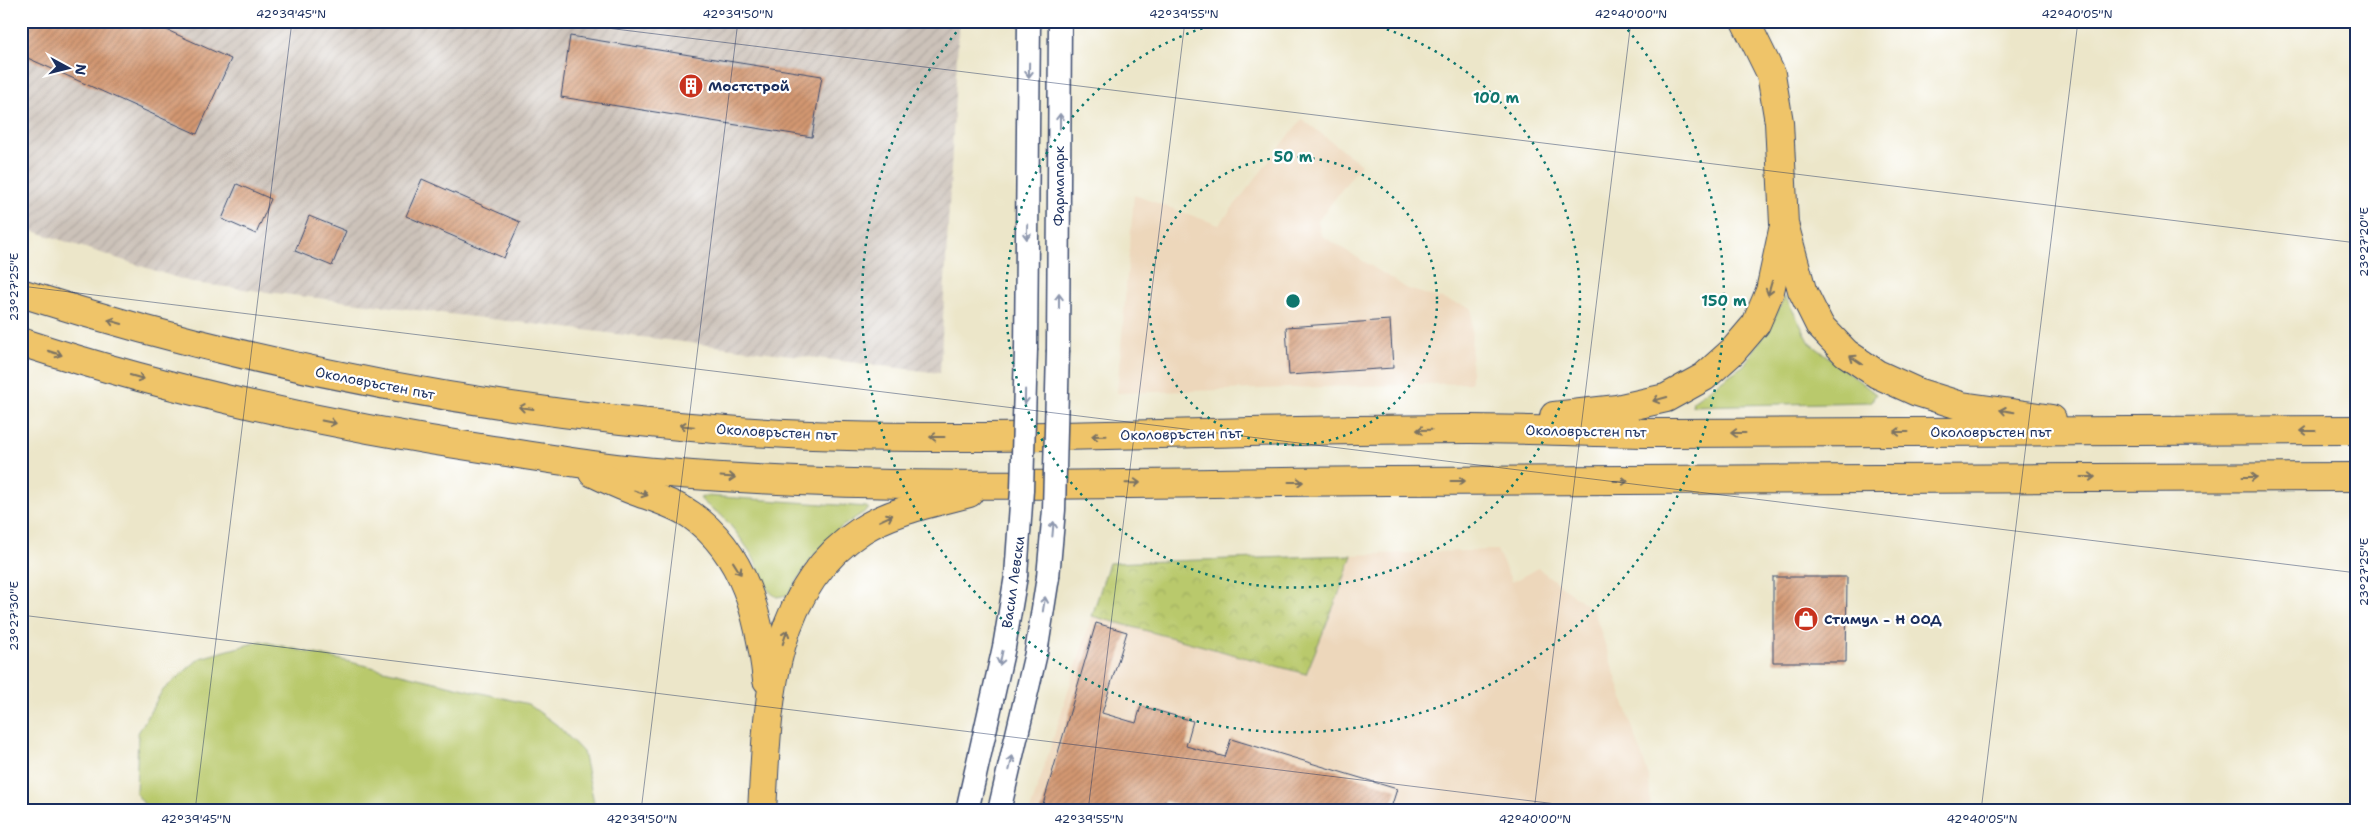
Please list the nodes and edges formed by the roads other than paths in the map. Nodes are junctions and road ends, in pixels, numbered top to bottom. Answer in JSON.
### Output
{"nodes":[{"id":1,"x":1030,"y":21,"type":"edge"},
{"id":2,"x":1060,"y":21,"type":"edge"},
{"id":3,"x":1745,"y":21,"type":"edge"},
{"id":4,"x":1784,"y":224,"type":"junction"},
{"id":5,"x":21,"y":293,"type":"edge"},
{"id":6,"x":21,"y":342,"type":"edge"},
{"id":7,"x":1473,"y":429,"type":"junction"},
{"id":8,"x":2357,"y":430,"type":"edge"},
{"id":9,"x":2124,"y":432,"type":"junction"},
{"id":10,"x":564,"y":461,"type":"junction"},
{"id":11,"x":2357,"y":477,"type":"edge"},
{"id":12,"x":997,"y":485,"type":"junction"},
{"id":13,"x":769,"y":701,"type":"junction"},
{"id":14,"x":762,"y":811,"type":"edge"},
{"id":15,"x":967,"y":811,"type":"edge"},
{"id":16,"x":1000,"y":811,"type":"edge"}],
"edges":[{"from":1,"to":15,"type":"street","name":"Васил Левски","one_way":true,"bridge":true},
{"from":16,"to":2,"type":"street","name":"Фармапарк","one_way":true,"bridge":true},
{"from":3,"to":4,"type":"highway"},
{"from":4,"to":7,"type":"highway","one_way":true},
{"from":9,"to":4,"type":"highway","one_way":true},
{"from":7,"to":5,"type":"highway","name":"Околовръстен път","one_way":true},
{"from":6,"to":10,"type":"highway","one_way":true},
{"from":9,"to":7,"type":"highway","name":"Околовръстен път","one_way":true},
{"from":8,"to":9,"type":"highway","name":"Околовръстен път","one_way":true},
{"from":10,"to":12,"type":"highway","one_way":true},
{"from":10,"to":13,"type":"highway","one_way":true},
{"from":12,"to":11,"type":"highway","one_way":true},
{"from":13,"to":12,"type":"highway","one_way":true},
{"from":13,"to":14,"type":"highway"}]}
